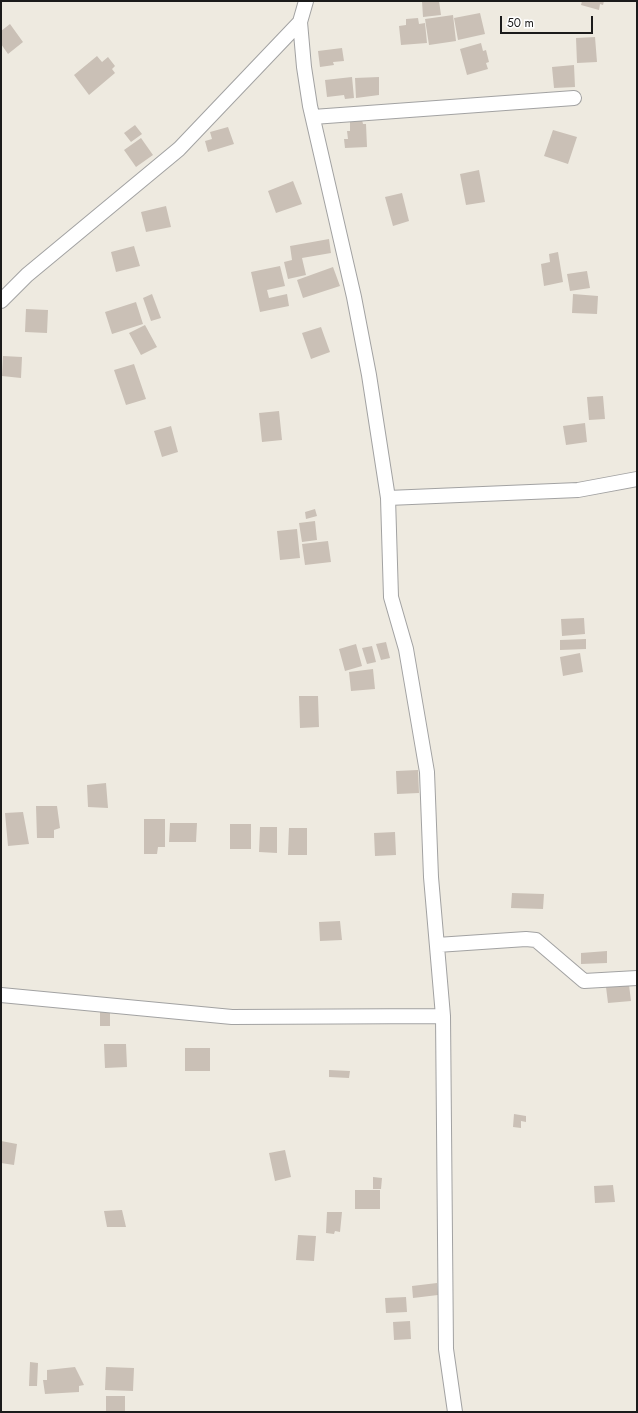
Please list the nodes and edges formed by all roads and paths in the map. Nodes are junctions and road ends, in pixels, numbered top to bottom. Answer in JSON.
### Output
{"nodes":[{"id":1,"x":306,"y":1,"type":"edge"},
{"id":2,"x":300,"y":22,"type":"junction"},
{"id":3,"x":574,"y":98,"type":"dead end"},
{"id":4,"x":313,"y":117,"type":"junction"},
{"id":5,"x":1,"y":301,"type":"edge"},
{"id":6,"x":637,"y":479,"type":"edge"},
{"id":7,"x":388,"y":498,"type":"junction"},
{"id":8,"x":437,"y":945,"type":"junction"},
{"id":9,"x":637,"y":978,"type":"edge"},
{"id":10,"x":1,"y":995,"type":"edge"},
{"id":11,"x":443,"y":1016,"type":"junction"},
{"id":12,"x":455,"y":1412,"type":"edge"}],
"edges":[{"from":1,"to":2,"type":"street"},
{"from":2,"to":4,"type":"street"},
{"from":2,"to":5,"type":"street"},
{"from":3,"to":4,"type":"street"},
{"from":4,"to":7,"type":"street"},
{"from":6,"to":7,"type":"street"},
{"from":7,"to":8,"type":"street"},
{"from":8,"to":9,"type":"street"},
{"from":8,"to":11,"type":"street"},
{"from":10,"to":11,"type":"street"},
{"from":11,"to":12,"type":"street"}]}
